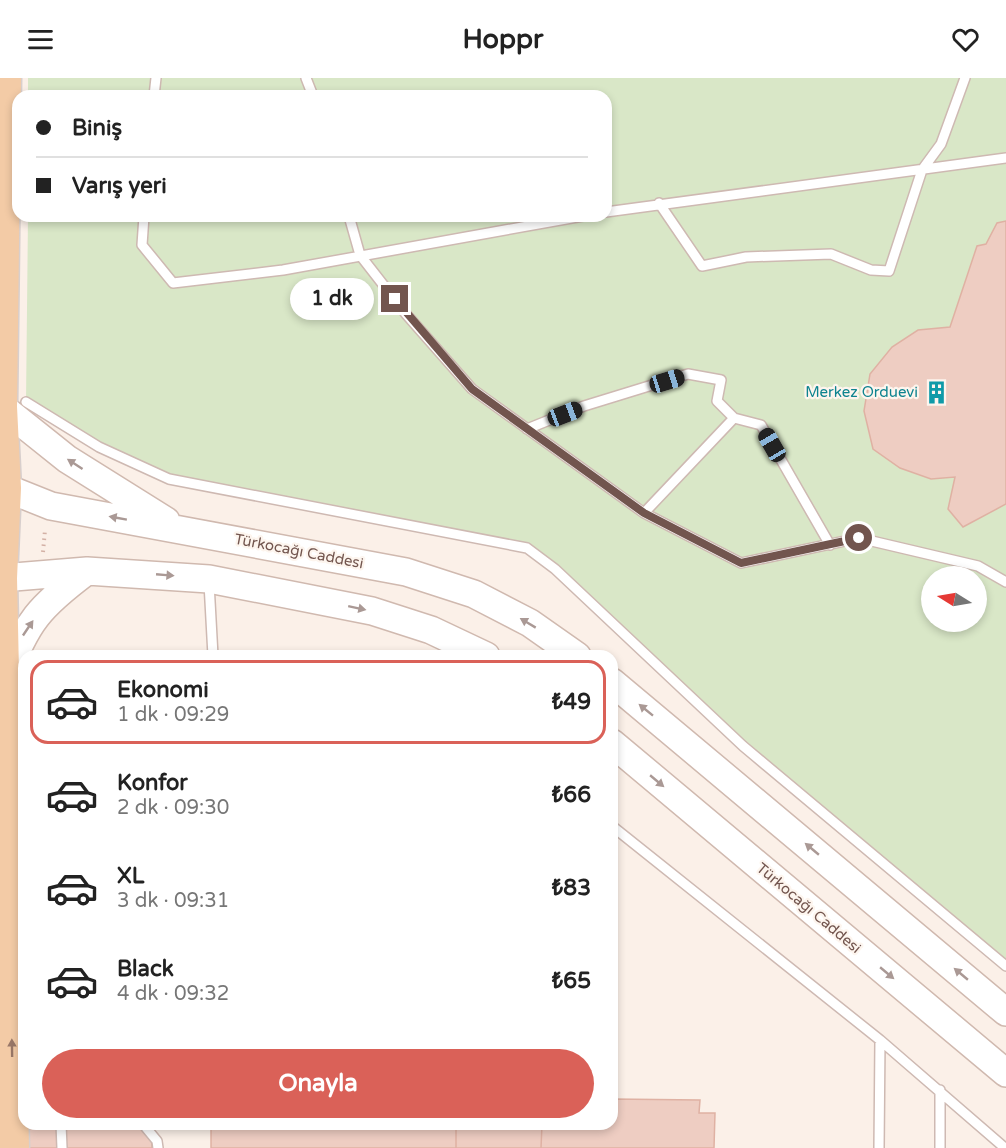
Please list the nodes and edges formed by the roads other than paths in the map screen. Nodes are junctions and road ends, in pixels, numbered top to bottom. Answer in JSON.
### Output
{"nodes":[{"id":1,"x":6,"y":78,"type":"edge"},
{"id":2,"x":965,"y":78,"type":"edge"},
{"id":3,"x":1006,"y":158,"type":"edge"},
{"id":4,"x":922,"y":170,"type":"junction"},
{"id":5,"x":659,"y":203,"type":"junction"},
{"id":6,"x":612,"y":211,"type":"edge"},
{"id":7,"x":144,"y":222,"type":"edge"},
{"id":8,"x":351,"y":222,"type":"edge"},
{"id":9,"x":549,"y":222,"type":"edge"},
{"id":10,"x":360,"y":255,"type":"junction"},
{"id":11,"x":14,"y":404,"type":"junction"},
{"id":12,"x":734,"y":418,"type":"junction"},
{"id":13,"x":527,"y":429,"type":"junction"},
{"id":14,"x":3,"y":488,"type":"edge"},
{"id":15,"x":644,"y":513,"type":"junction"},
{"id":16,"x":177,"y":528,"type":"junction"},
{"id":17,"x":830,"y":545,"type":"junction"},
{"id":18,"x":87,"y":571,"type":"junction"},
{"id":19,"x":1,"y":578,"type":"edge"},
{"id":20,"x":209,"y":579,"type":"junction"},
{"id":21,"x":1006,"y":582,"type":"edge"},
{"id":22,"x":213,"y":650,"type":"edge"},
{"id":23,"x":473,"y":650,"type":"edge"},
{"id":24,"x":568,"y":650,"type":"edge"},
{"id":25,"x":4,"y":681,"type":"junction"},
{"id":26,"x":618,"y":687,"type":"edge"},
{"id":27,"x":618,"y":748,"type":"edge"},
{"id":28,"x":618,"y":831,"type":"edge"},
{"id":29,"x":1006,"y":966,"type":"edge"},
{"id":30,"x":1006,"y":1012,"type":"edge"},
{"id":31,"x":879,"y":1040,"type":"junction"},
{"id":32,"x":1006,"y":1073,"type":"edge"},
{"id":33,"x":939,"y":1090,"type":"junction"},
{"id":34,"x":61,"y":1130,"type":"edge"},
{"id":35,"x":148,"y":1130,"type":"edge"},
{"id":36,"x":14,"y":1148,"type":"edge"},
{"id":37,"x":62,"y":1148,"type":"edge"},
{"id":38,"x":158,"y":1148,"type":"edge"},
{"id":39,"x":879,"y":1148,"type":"edge"},
{"id":40,"x":940,"y":1148,"type":"edge"},
{"id":41,"x":1005,"y":1148,"type":"edge"}],
"edges":[{"from":1,"to":11,"type":"main road"},
{"from":2,"to":4,"type":"lane"},
{"from":3,"to":4,"type":"lane"},
{"from":4,"to":5,"type":"lane"},
{"from":4,"to":5,"type":"lane"},
{"from":5,"to":6,"type":"lane"},
{"from":7,"to":10,"type":"lane"},
{"from":8,"to":10,"type":"lane"},
{"from":9,"to":10,"type":"lane"},
{"from":10,"to":13,"type":"lane"},
{"from":11,"to":14,"type":"main road"},
{"from":16,"to":11,"type":"main road","one_way":true},
{"from":11,"to":29,"type":"lane"},
{"from":12,"to":13,"type":"lane"},
{"from":12,"to":15,"type":"lane"},
{"from":12,"to":17,"type":"lane"},
{"from":13,"to":15,"type":"lane"},
{"from":16,"to":14,"type":"main road","name":"Türkocağı Caddesi","one_way":true},
{"from":14,"to":19,"type":"main road"},
{"from":15,"to":17,"type":"lane"},
{"from":24,"to":16,"type":"main road","name":"Türkocağı Caddesi","one_way":true},
{"from":17,"to":21,"type":"lane"},
{"from":18,"to":19,"type":"main road"},
{"from":18,"to":20,"type":"main road","one_way":true},
{"from":25,"to":18,"type":"main road","one_way":true},
{"from":19,"to":25,"type":"main road"},
{"from":20,"to":22,"type":"lane"},
{"from":20,"to":23,"type":"main road","one_way":true},
{"from":36,"to":25,"type":"main road","one_way":true},
{"from":30,"to":26,"type":"main road","one_way":true},
{"from":27,"to":32,"type":"main road","name":"Türkocağı Caddesi","one_way":true},
{"from":28,"to":31,"type":"lane"},
{"from":31,"to":33,"type":"lane"},
{"from":31,"to":39,"type":"lane"},
{"from":33,"to":40,"type":"lane"},
{"from":33,"to":41,"type":"lane"},
{"from":34,"to":37,"type":"lane"},
{"from":35,"to":38,"type":"lane"}]}
